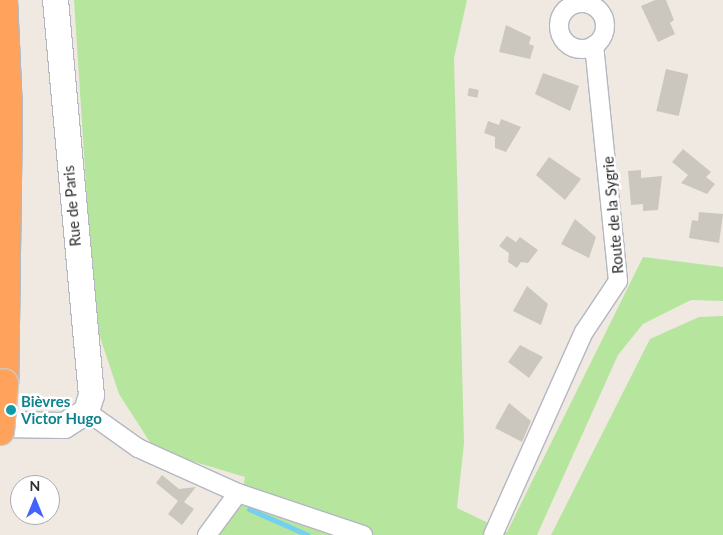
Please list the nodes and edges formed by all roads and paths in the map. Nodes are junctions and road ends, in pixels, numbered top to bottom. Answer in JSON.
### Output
{"nodes":[{"id":1,"x":56,"y":0,"type":"edge"},
{"id":2,"x":2,"y":7,"type":"edge"},
{"id":3,"x":594,"y":45,"type":"dead end"},
{"id":4,"x":86,"y":411,"type":"junction"},
{"id":5,"x":0,"y":424,"type":"edge"},
{"id":6,"x":0,"y":431,"type":"edge"},
{"id":7,"x":238,"y":492,"type":"junction"},
{"id":8,"x":206,"y":535,"type":"edge"},
{"id":9,"x":363,"y":535,"type":"edge"},
{"id":10,"x":494,"y":535,"type":"edge"}],
"edges":[{"from":1,"to":4,"type":"street","name":"Rue de Paris"},
{"from":2,"to":6,"type":"highway","bridge":true},
{"from":3,"to":10,"type":"street","name":"Route de la Sygrie"},
{"from":4,"to":5,"type":"street"},
{"from":4,"to":7,"type":"street"},
{"from":7,"to":8,"type":"street"},
{"from":7,"to":9,"type":"street"}]}
